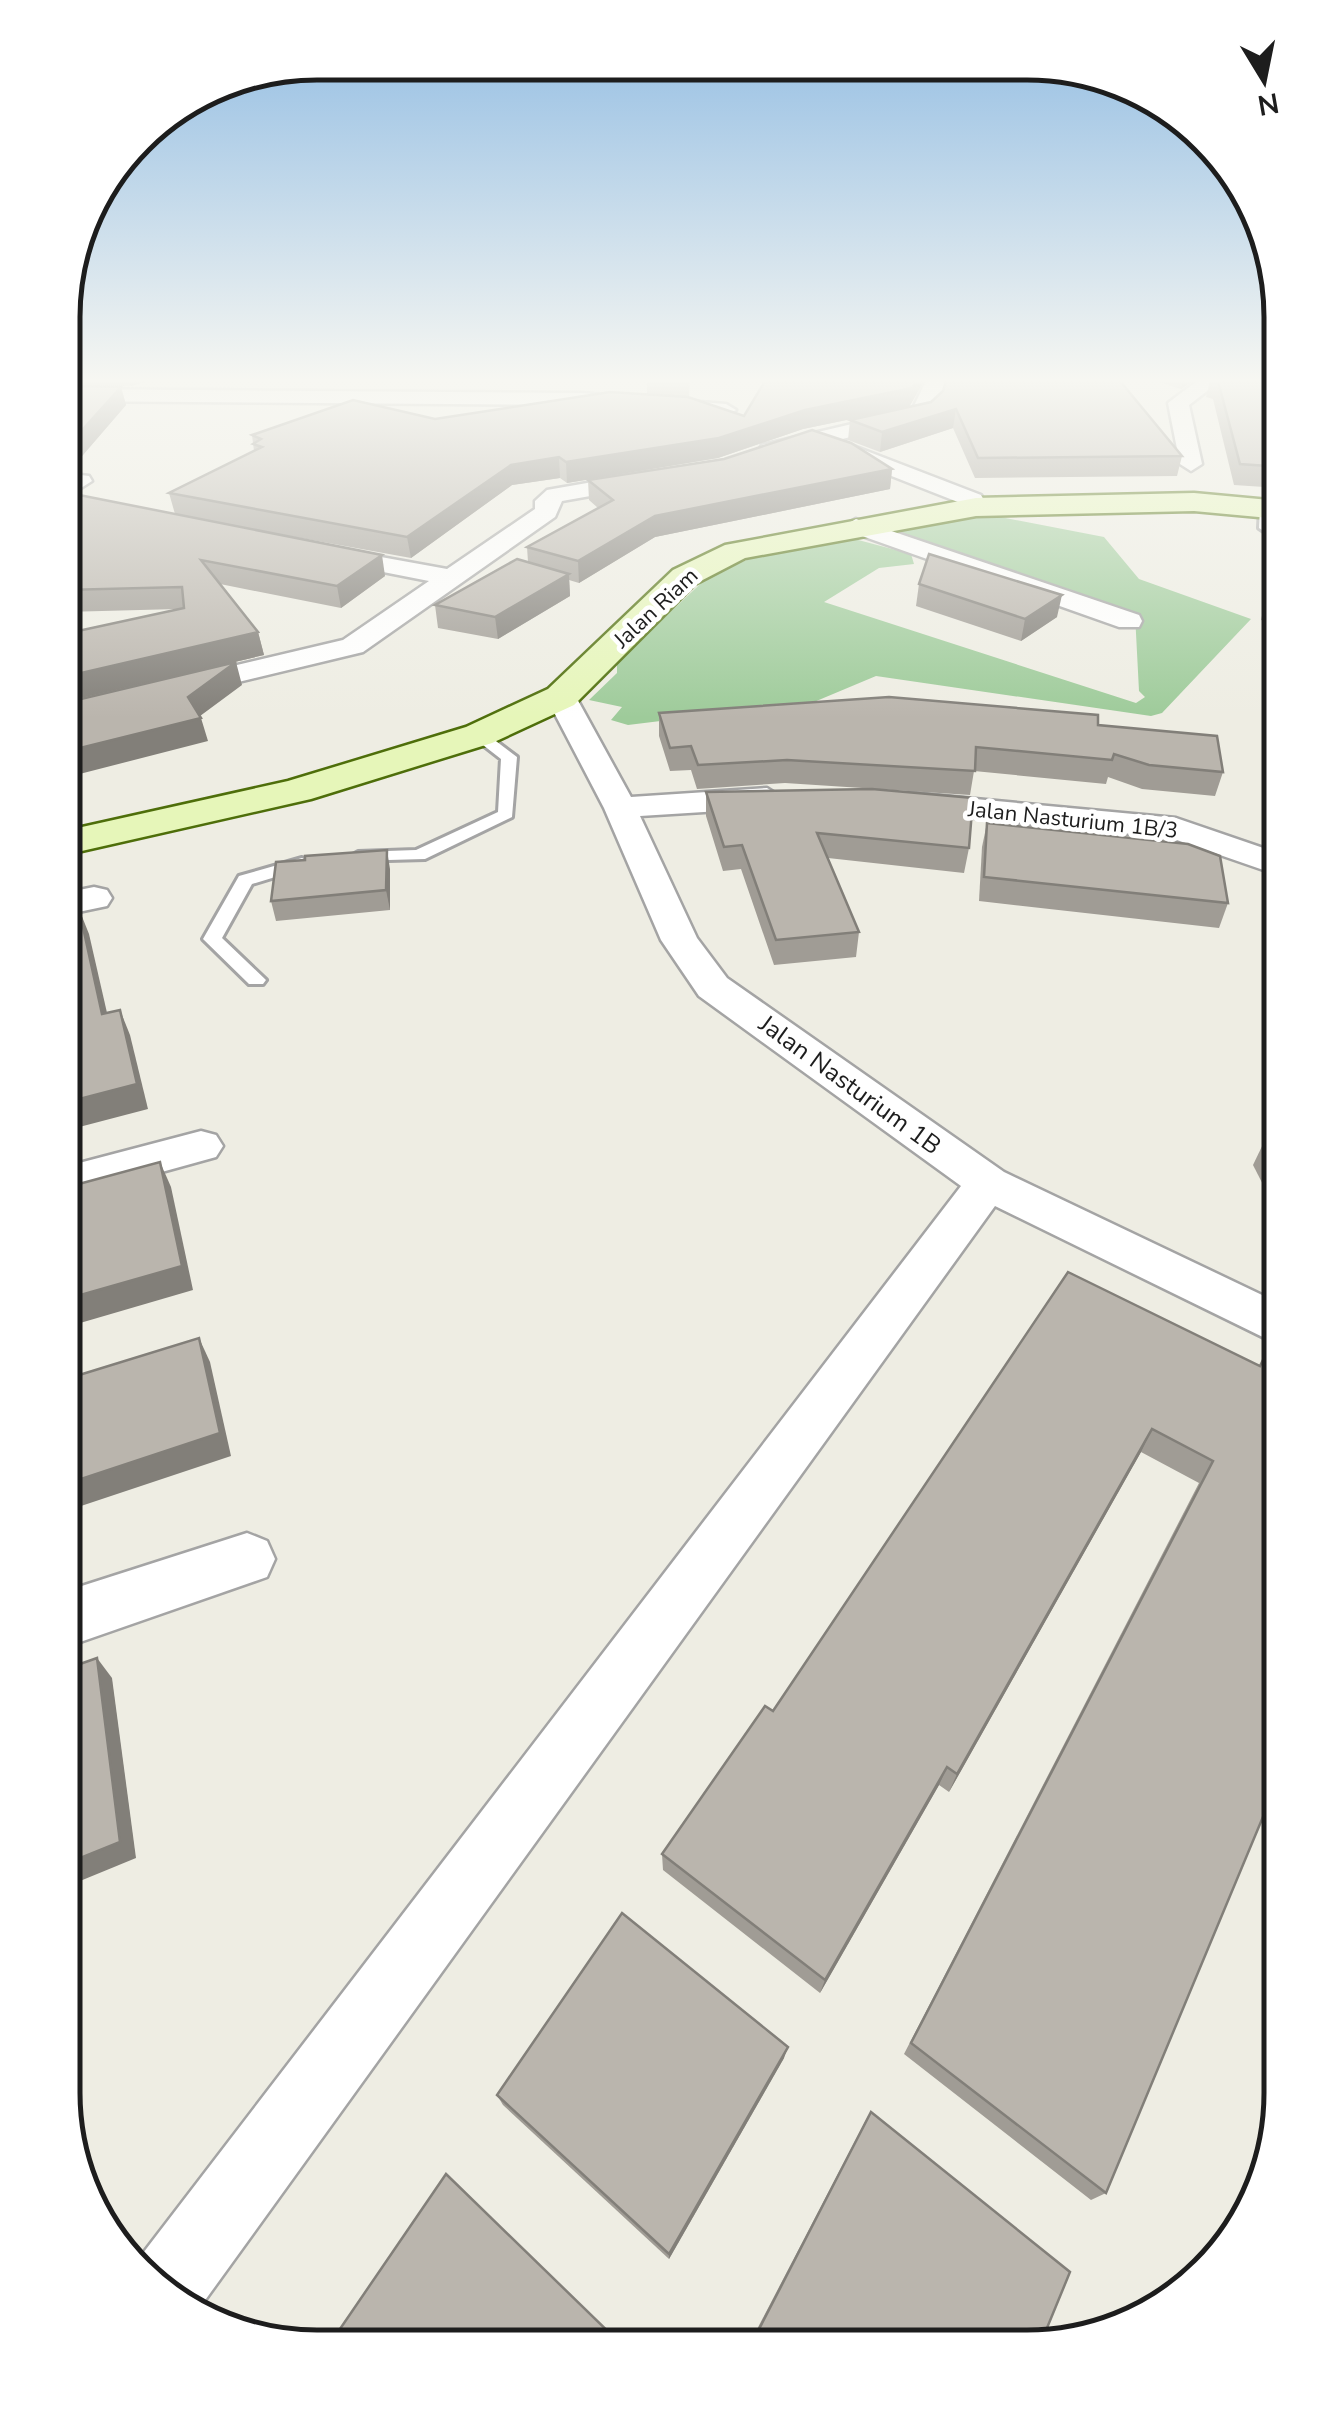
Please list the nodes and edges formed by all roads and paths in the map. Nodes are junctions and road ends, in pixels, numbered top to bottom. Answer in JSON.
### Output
{"nodes":[{"id":1,"x":629,"y":493,"type":"edge"},
{"id":2,"x":960,"y":493,"type":"edge"},
{"id":3,"x":976,"y":507,"type":"junction"},
{"id":4,"x":1264,"y":514,"type":"edge"},
{"id":5,"x":856,"y":526,"type":"junction"},
{"id":6,"x":300,"y":549,"type":"edge"},
{"id":7,"x":452,"y":578,"type":"junction"},
{"id":8,"x":1129,"y":621,"type":"dead end"},
{"id":9,"x":561,"y":697,"type":"junction"},
{"id":10,"x":80,"y":711,"type":"edge"},
{"id":11,"x":478,"y":735,"type":"junction"},
{"id":12,"x":802,"y":798,"type":"edge"},
{"id":13,"x":870,"y":799,"type":"edge"},
{"id":14,"x":620,"y":808,"type":"junction"},
{"id":15,"x":80,"y":839,"type":"edge"},
{"id":16,"x":1264,"y":860,"type":"edge"},
{"id":17,"x":256,"y":980,"type":"dead end"},
{"id":18,"x":200,"y":1146,"type":"dead end"},
{"id":19,"x":80,"y":1179,"type":"edge"},
{"id":20,"x":988,"y":1183,"type":"junction"},
{"id":21,"x":1263,"y":1317,"type":"edge"},
{"id":22,"x":248,"y":1559,"type":"dead end"},
{"id":23,"x":80,"y":1614,"type":"edge"},
{"id":24,"x":172,"y":2280,"type":"edge"}],
"edges":[{"from":1,"to":7,"type":"street"},
{"from":2,"to":3,"type":"street"},
{"from":3,"to":4,"type":"main road","name":"Jalan Riam"},
{"from":3,"to":5,"type":"main road","name":"Jalan Riam"},
{"from":5,"to":8,"type":"street"},
{"from":5,"to":9,"type":"main road","name":"Jalan Riam"},
{"from":6,"to":7,"type":"street"},
{"from":7,"to":10,"type":"street"},
{"from":9,"to":11,"type":"main road","name":"Jalan Riam"},
{"from":9,"to":14,"type":"street","name":"Jalan Nasturium 1B"},
{"from":11,"to":15,"type":"main road","name":"Jalan Riam"},
{"from":11,"to":17,"type":"lane"},
{"from":12,"to":14,"type":"street"},
{"from":13,"to":16,"type":"street","name":"Jalan Nasturium 1B/3"},
{"from":14,"to":20,"type":"street","name":"Jalan Nasturium 1B"},
{"from":18,"to":19,"type":"street"},
{"from":20,"to":21,"type":"street","name":"Jalan Nasturium 1B"},
{"from":20,"to":24,"type":"street"},
{"from":22,"to":23,"type":"street"}]}
